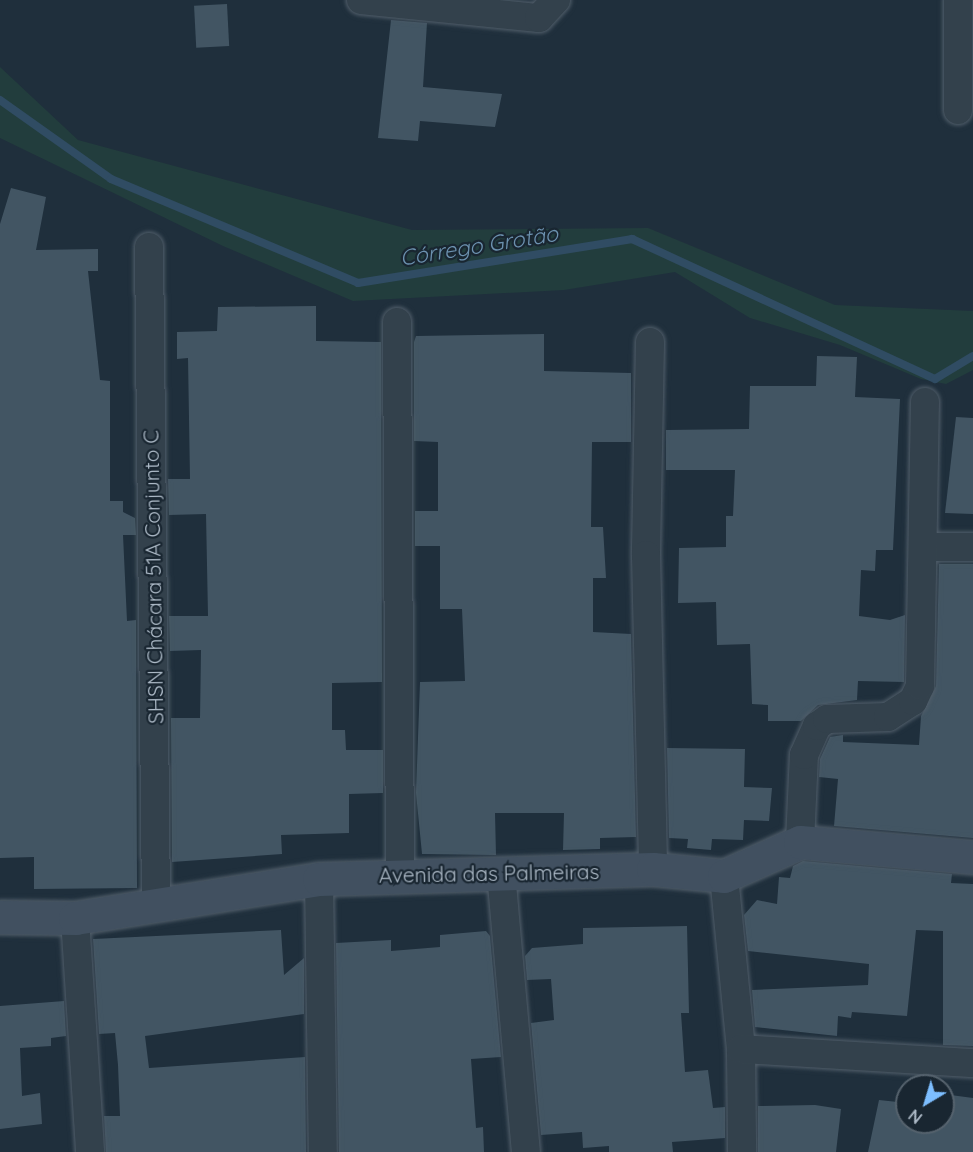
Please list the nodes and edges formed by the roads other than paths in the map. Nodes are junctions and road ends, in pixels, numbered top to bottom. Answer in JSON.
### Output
{"nodes":[{"id":1,"x":361,"y":0,"type":"edge"},
{"id":2,"x":556,"y":0,"type":"edge"},
{"id":3,"x":958,"y":0,"type":"edge"},
{"id":4,"x":958,"y":110,"type":"dead end"},
{"id":5,"x":149,"y":247,"type":"dead end"},
{"id":6,"x":397,"y":322,"type":"dead end"},
{"id":7,"x":650,"y":342,"type":"dead end"},
{"id":8,"x":925,"y":402,"type":"dead end"},
{"id":9,"x":923,"y":547,"type":"junction"},
{"id":10,"x":973,"y":547,"type":"edge"},
{"id":11,"x":800,"y":842,"type":"junction"},
{"id":12,"x":973,"y":857,"type":"edge"},
{"id":13,"x":653,"y":869,"type":"junction"},
{"id":14,"x":501,"y":873,"type":"junction"},
{"id":15,"x":400,"y":875,"type":"junction"},
{"id":16,"x":724,"y":876,"type":"junction"},
{"id":17,"x":319,"y":879,"type":"junction"},
{"id":18,"x":156,"y":907,"type":"junction"},
{"id":19,"x":0,"y":917,"type":"edge"},
{"id":20,"x":75,"y":918,"type":"junction"},
{"id":21,"x":741,"y":1049,"type":"junction"},
{"id":22,"x":973,"y":1063,"type":"edge"},
{"id":23,"x":90,"y":1152,"type":"edge"},
{"id":24,"x":322,"y":1152,"type":"edge"},
{"id":25,"x":526,"y":1152,"type":"edge"},
{"id":26,"x":742,"y":1152,"type":"edge"}],
"edges":[{"from":1,"to":2,"type":"street"},
{"from":3,"to":4,"type":"street"},
{"from":5,"to":18,"type":"street","name":"SHSN Chácara 51A Conjunto C"},
{"from":6,"to":15,"type":"street"},
{"from":7,"to":13,"type":"street"},
{"from":8,"to":9,"type":"street"},
{"from":9,"to":10,"type":"street"},
{"from":9,"to":11,"type":"street"},
{"from":11,"to":12,"type":"street","name":"Avenida das Palmeiras"},
{"from":11,"to":16,"type":"street","name":"Avenida das Palmeiras"},
{"from":13,"to":14,"type":"street","name":"Avenida das Palmeiras"},
{"from":13,"to":16,"type":"street","name":"Avenida das Palmeiras"},
{"from":14,"to":15,"type":"street","name":"Avenida das Palmeiras"},
{"from":14,"to":25,"type":"street"},
{"from":15,"to":17,"type":"street","name":"Avenida das Palmeiras"},
{"from":16,"to":21,"type":"street"},
{"from":17,"to":18,"type":"street","name":"Avenida das Palmeiras"},
{"from":17,"to":24,"type":"street"},
{"from":18,"to":20,"type":"street","name":"Avenida das Palmeiras"},
{"from":19,"to":20,"type":"street","name":"Avenida das Palmeiras"},
{"from":20,"to":23,"type":"street"},
{"from":21,"to":22,"type":"street"},
{"from":21,"to":26,"type":"street"}]}
